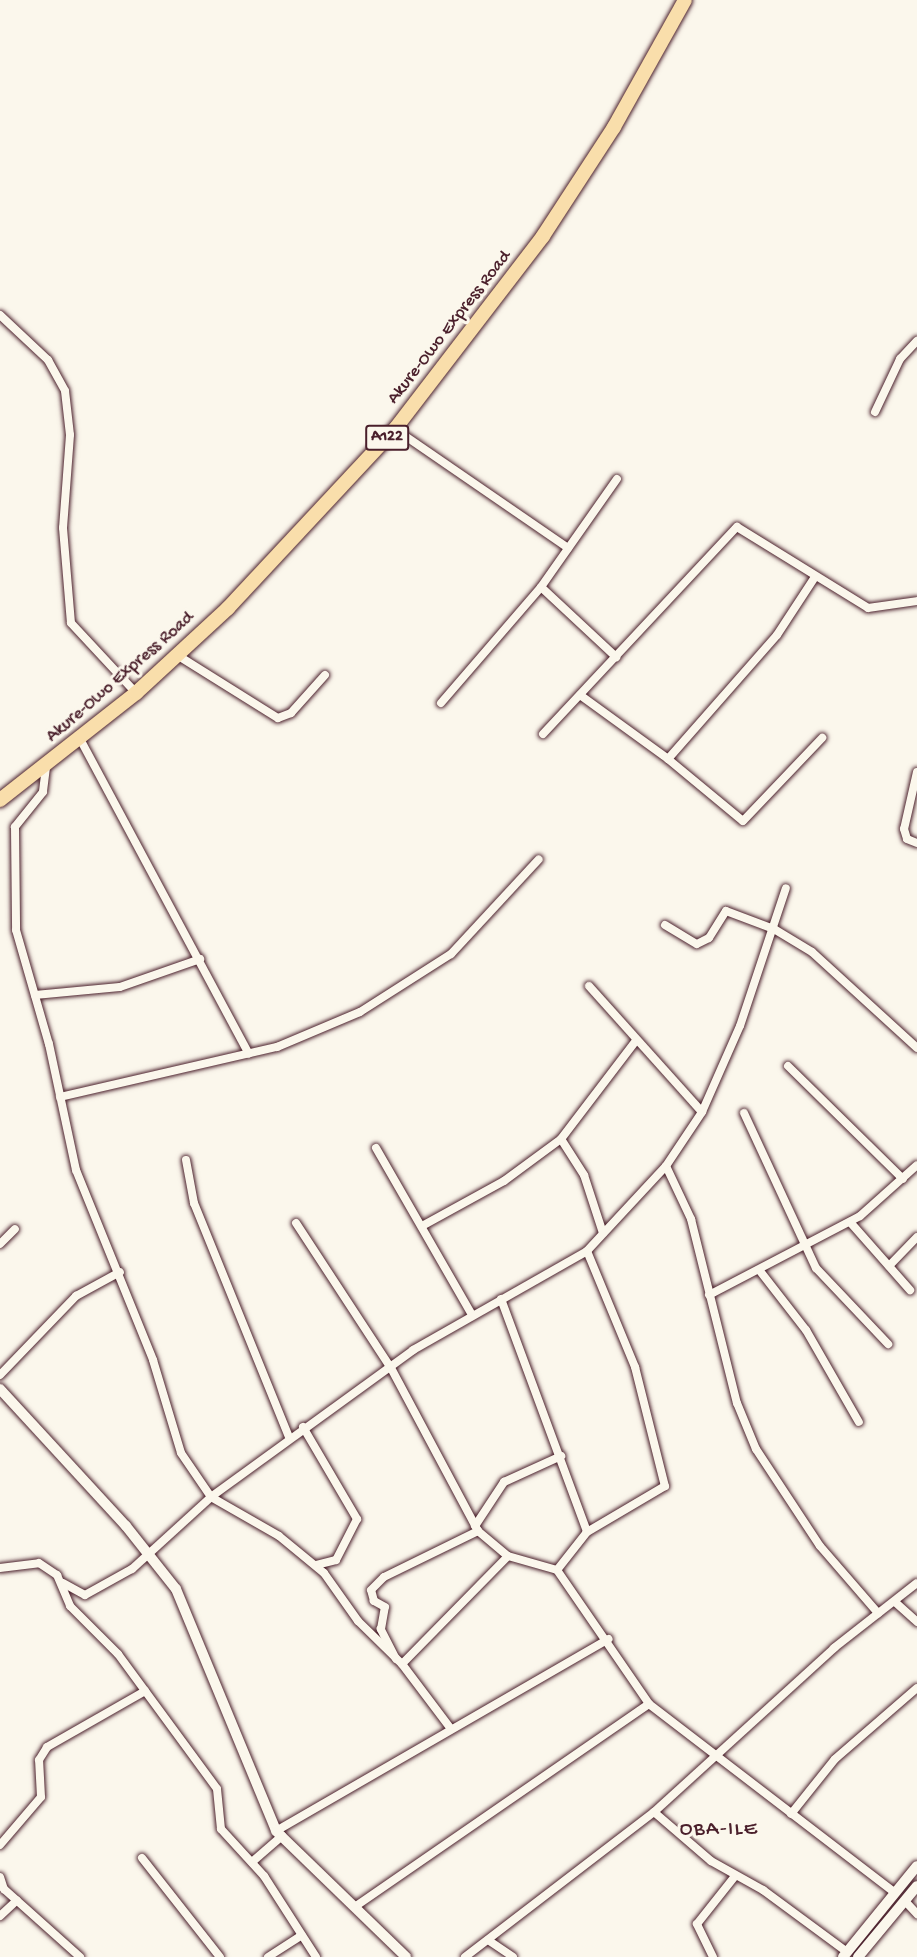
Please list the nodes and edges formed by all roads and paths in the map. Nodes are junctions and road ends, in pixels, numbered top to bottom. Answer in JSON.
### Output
{"nodes":[{"id":1,"x":685,"y":0,"type":"edge"},
{"id":2,"x":0,"y":315,"type":"edge"},
{"id":3,"x":917,"y":341,"type":"edge"},
{"id":4,"x":875,"y":412,"type":"dead end"},
{"id":5,"x":395,"y":429,"type":"junction"},
{"id":6,"x":617,"y":479,"type":"dead end"},
{"id":7,"x":568,"y":548,"type":"junction"},
{"id":8,"x":815,"y":577,"type":"junction"},
{"id":9,"x":541,"y":587,"type":"junction"},
{"id":10,"x":917,"y":601,"type":"edge"},
{"id":11,"x":177,"y":656,"type":"junction"},
{"id":12,"x":616,"y":657,"type":"junction"},
{"id":13,"x":325,"y":675,"type":"dead end"},
{"id":14,"x":136,"y":693,"type":"junction"},
{"id":15,"x":580,"y":695,"type":"junction"},
{"id":16,"x":441,"y":702,"type":"dead end"},
{"id":17,"x":543,"y":734,"type":"dead end"},
{"id":18,"x":822,"y":738,"type":"dead end"},
{"id":19,"x":80,"y":739,"type":"junction"},
{"id":20,"x":668,"y":759,"type":"junction"},
{"id":21,"x":46,"y":767,"type":"junction"},
{"id":22,"x":917,"y":772,"type":"edge"},
{"id":23,"x":0,"y":800,"type":"edge"},
{"id":24,"x":917,"y":843,"type":"edge"},
{"id":25,"x":539,"y":859,"type":"dead end"},
{"id":26,"x":786,"y":888,"type":"dead end"},
{"id":27,"x":665,"y":925,"type":"dead end"},
{"id":28,"x":774,"y":929,"type":"junction"},
{"id":29,"x":200,"y":959,"type":"junction"},
{"id":30,"x":589,"y":986,"type":"dead end"},
{"id":31,"x":35,"y":995,"type":"junction"},
{"id":32,"x":634,"y":1042,"type":"junction"},
{"id":33,"x":917,"y":1048,"type":"edge"},
{"id":34,"x":249,"y":1054,"type":"junction"},
{"id":35,"x":788,"y":1066,"type":"dead end"},
{"id":36,"x":60,"y":1097,"type":"junction"},
{"id":37,"x":702,"y":1112,"type":"junction"},
{"id":38,"x":744,"y":1113,"type":"dead end"},
{"id":39,"x":561,"y":1139,"type":"junction"},
{"id":40,"x":376,"y":1148,"type":"dead end"},
{"id":41,"x":186,"y":1160,"type":"dead end"},
{"id":42,"x":917,"y":1165,"type":"edge"},
{"id":43,"x":666,"y":1166,"type":"junction"},
{"id":44,"x":903,"y":1179,"type":"junction"},
{"id":45,"x":850,"y":1222,"type":"junction"},
{"id":46,"x":296,"y":1223,"type":"dead end"},
{"id":47,"x":422,"y":1226,"type":"junction"},
{"id":48,"x":15,"y":1228,"type":"dead end"},
{"id":49,"x":603,"y":1233,"type":"junction"},
{"id":50,"x":917,"y":1237,"type":"edge"},
{"id":51,"x":0,"y":1244,"type":"edge"},
{"id":52,"x":804,"y":1248,"type":"junction"},
{"id":53,"x":587,"y":1251,"type":"junction"},
{"id":54,"x":890,"y":1266,"type":"junction"},
{"id":55,"x":760,"y":1271,"type":"junction"},
{"id":56,"x":120,"y":1272,"type":"junction"},
{"id":57,"x":910,"y":1290,"type":"dead end"},
{"id":58,"x":709,"y":1295,"type":"junction"},
{"id":59,"x":501,"y":1299,"type":"junction"},
{"id":60,"x":472,"y":1315,"type":"junction"},
{"id":61,"x":888,"y":1344,"type":"dead end"},
{"id":62,"x":391,"y":1368,"type":"junction"},
{"id":63,"x":0,"y":1375,"type":"edge"},
{"id":64,"x":0,"y":1389,"type":"edge"},
{"id":65,"x":859,"y":1422,"type":"dead end"},
{"id":66,"x":303,"y":1427,"type":"junction"},
{"id":67,"x":289,"y":1437,"type":"junction"},
{"id":68,"x":561,"y":1456,"type":"junction"},
{"id":69,"x":211,"y":1497,"type":"junction"},
{"id":70,"x":476,"y":1528,"type":"junction"},
{"id":71,"x":587,"y":1532,"type":"junction"},
{"id":72,"x":146,"y":1552,"type":"junction"},
{"id":73,"x":508,"y":1556,"type":"junction"},
{"id":74,"x":316,"y":1565,"type":"junction"},
{"id":75,"x":0,"y":1568,"type":"edge"},
{"id":76,"x":557,"y":1570,"type":"junction"},
{"id":77,"x":63,"y":1583,"type":"junction"},
{"id":78,"x":917,"y":1583,"type":"edge"},
{"id":79,"x":895,"y":1602,"type":"junction"},
{"id":80,"x":878,"y":1613,"type":"junction"},
{"id":81,"x":917,"y":1622,"type":"edge"},
{"id":82,"x":608,"y":1639,"type":"junction"},
{"id":83,"x":399,"y":1662,"type":"junction"},
{"id":84,"x":917,"y":1688,"type":"edge"},
{"id":85,"x":145,"y":1691,"type":"junction"},
{"id":86,"x":650,"y":1704,"type":"junction"},
{"id":87,"x":451,"y":1729,"type":"junction"},
{"id":88,"x":714,"y":1755,"type":"junction"},
{"id":89,"x":654,"y":1812,"type":"junction"},
{"id":90,"x":791,"y":1814,"type":"junction"},
{"id":91,"x":279,"y":1834,"type":"junction"},
{"id":92,"x":0,"y":1845,"type":"edge"},
{"id":93,"x":142,"y":1858,"type":"dead end"},
{"id":94,"x":252,"y":1862,"type":"junction"},
{"id":95,"x":917,"y":1866,"type":"edge"},
{"id":96,"x":735,"y":1876,"type":"junction"},
{"id":97,"x":0,"y":1877,"type":"edge"},
{"id":98,"x":917,"y":1886,"type":"edge"},
{"id":99,"x":895,"y":1893,"type":"junction"},
{"id":100,"x":16,"y":1900,"type":"junction"},
{"id":101,"x":905,"y":1900,"type":"junction"},
{"id":102,"x":356,"y":1906,"type":"junction"},
{"id":103,"x":917,"y":1914,"type":"edge"},
{"id":104,"x":0,"y":1916,"type":"edge"},
{"id":105,"x":302,"y":1935,"type":"junction"},
{"id":106,"x":489,"y":1940,"type":"junction"},
{"id":107,"x":845,"y":1954,"type":"edge"},
{"id":108,"x":80,"y":1957,"type":"edge"},
{"id":109,"x":220,"y":1957,"type":"edge"},
{"id":110,"x":268,"y":1957,"type":"edge"},
{"id":111,"x":316,"y":1957,"type":"edge"},
{"id":112,"x":406,"y":1957,"type":"edge"},
{"id":113,"x":465,"y":1957,"type":"edge"},
{"id":114,"x":513,"y":1957,"type":"edge"},
{"id":115,"x":713,"y":1957,"type":"edge"},
{"id":116,"x":858,"y":1957,"type":"edge"}],
"edges":[{"from":1,"to":5,"type":"highway","name":"Akure-Owo Express Road","number":"A122"},
{"from":2,"to":14,"type":"street"},
{"from":3,"to":4,"type":"street"},
{"from":5,"to":7,"type":"street"},
{"from":5,"to":11,"type":"highway","name":"Akure-Owo Express Road","number":"A122"},
{"from":6,"to":7,"type":"street"},
{"from":7,"to":9,"type":"street"},
{"from":8,"to":10,"type":"street"},
{"from":8,"to":12,"type":"street"},
{"from":8,"to":20,"type":"street"},
{"from":9,"to":12,"type":"street"},
{"from":9,"to":16,"type":"street"},
{"from":11,"to":13,"type":"street"},
{"from":11,"to":14,"type":"highway","name":"Akure-Owo Express Road","number":"A122"},
{"from":12,"to":15,"type":"street"},
{"from":14,"to":19,"type":"highway","name":"Akure-Owo Express Road","number":"A122"},
{"from":15,"to":17,"type":"street"},
{"from":15,"to":20,"type":"street"},
{"from":18,"to":20,"type":"street"},
{"from":19,"to":21,"type":"highway","name":"Akure-Owo Express Road","number":"A122"},
{"from":19,"to":29,"type":"street"},
{"from":21,"to":23,"type":"highway","name":"Akure-Owo Express Road","number":"A122"},
{"from":21,"to":31,"type":"street"},
{"from":22,"to":24,"type":"street"},
{"from":25,"to":34,"type":"street"},
{"from":26,"to":28,"type":"street"},
{"from":27,"to":28,"type":"street"},
{"from":28,"to":33,"type":"street"},
{"from":28,"to":37,"type":"street"},
{"from":29,"to":31,"type":"street"},
{"from":29,"to":34,"type":"street"},
{"from":30,"to":32,"type":"street"},
{"from":31,"to":36,"type":"street"},
{"from":32,"to":37,"type":"street"},
{"from":32,"to":39,"type":"street"},
{"from":34,"to":36,"type":"street"},
{"from":35,"to":44,"type":"street"},
{"from":36,"to":56,"type":"street"},
{"from":37,"to":43,"type":"street"},
{"from":38,"to":52,"type":"street"},
{"from":39,"to":47,"type":"street"},
{"from":39,"to":49,"type":"street"},
{"from":40,"to":47,"type":"street"},
{"from":41,"to":67,"type":"street"},
{"from":42,"to":44,"type":"street"},
{"from":43,"to":49,"type":"street"},
{"from":43,"to":58,"type":"street"},
{"from":44,"to":45,"type":"street"},
{"from":45,"to":52,"type":"street"},
{"from":45,"to":54,"type":"street"},
{"from":46,"to":62,"type":"street"},
{"from":47,"to":60,"type":"street"},
{"from":48,"to":51,"type":"street"},
{"from":49,"to":53,"type":"street"},
{"from":50,"to":54,"type":"street"},
{"from":52,"to":55,"type":"street"},
{"from":52,"to":61,"type":"street"},
{"from":53,"to":59,"type":"street"},
{"from":53,"to":71,"type":"street"},
{"from":54,"to":57,"type":"street"},
{"from":55,"to":58,"type":"street"},
{"from":55,"to":65,"type":"street"},
{"from":56,"to":63,"type":"street"},
{"from":56,"to":69,"type":"street"},
{"from":58,"to":80,"type":"street"},
{"from":59,"to":60,"type":"street"},
{"from":59,"to":68,"type":"street"},
{"from":60,"to":62,"type":"street"},
{"from":62,"to":66,"type":"street"},
{"from":62,"to":70,"type":"street"},
{"from":64,"to":72,"type":"street"},
{"from":66,"to":67,"type":"street"},
{"from":66,"to":74,"type":"street"},
{"from":67,"to":69,"type":"street"},
{"from":68,"to":70,"type":"street"},
{"from":68,"to":71,"type":"street"},
{"from":69,"to":72,"type":"street"},
{"from":69,"to":74,"type":"street"},
{"from":70,"to":73,"type":"street"},
{"from":70,"to":83,"type":"street"},
{"from":71,"to":76,"type":"street"},
{"from":72,"to":77,"type":"street"},
{"from":72,"to":91,"type":"street"},
{"from":73,"to":76,"type":"street"},
{"from":73,"to":83,"type":"street"},
{"from":74,"to":83,"type":"street"},
{"from":75,"to":77,"type":"street"},
{"from":76,"to":82,"type":"street"},
{"from":77,"to":85,"type":"street"},
{"from":78,"to":79,"type":"street"},
{"from":79,"to":80,"type":"street"},
{"from":79,"to":81,"type":"street"},
{"from":80,"to":88,"type":"street"},
{"from":82,"to":86,"type":"street"},
{"from":82,"to":87,"type":"street"},
{"from":83,"to":87,"type":"street"},
{"from":84,"to":90,"type":"street"},
{"from":85,"to":92,"type":"street"},
{"from":85,"to":94,"type":"street"},
{"from":86,"to":88,"type":"street"},
{"from":86,"to":102,"type":"street"},
{"from":87,"to":91,"type":"street"},
{"from":88,"to":89,"type":"street"},
{"from":88,"to":90,"type":"street"},
{"from":89,"to":96,"type":"street"},
{"from":89,"to":106,"type":"street"},
{"from":90,"to":99,"type":"street"},
{"from":91,"to":94,"type":"street"},
{"from":91,"to":102,"type":"street"},
{"from":93,"to":109,"type":"street"},
{"from":94,"to":105,"type":"street"},
{"from":95,"to":99,"type":"street"},
{"from":96,"to":107,"type":"street"},
{"from":96,"to":115,"type":"street"},
{"from":97,"to":100,"type":"street"},
{"from":98,"to":101,"type":"street"},
{"from":99,"to":107,"type":"street"},
{"from":100,"to":104,"type":"street"},
{"from":100,"to":108,"type":"street"},
{"from":101,"to":103,"type":"street"},
{"from":101,"to":116,"type":"street"},
{"from":102,"to":112,"type":"street"},
{"from":105,"to":110,"type":"street"},
{"from":105,"to":111,"type":"street"},
{"from":106,"to":113,"type":"street"},
{"from":106,"to":114,"type":"street"}]}
